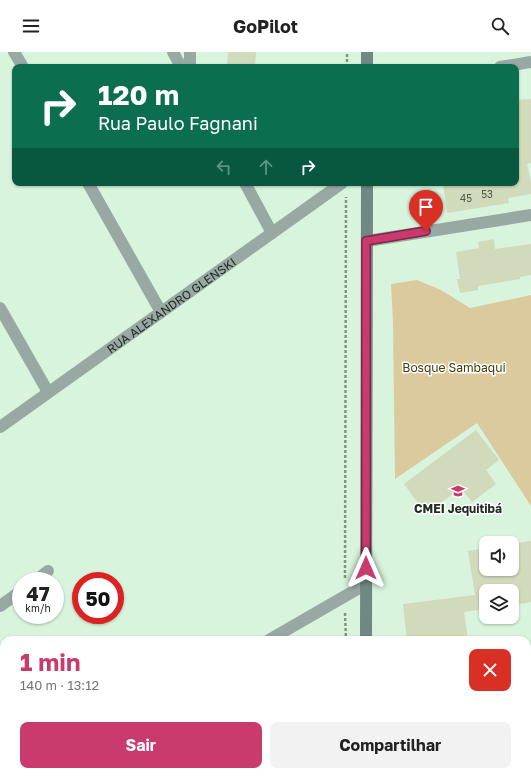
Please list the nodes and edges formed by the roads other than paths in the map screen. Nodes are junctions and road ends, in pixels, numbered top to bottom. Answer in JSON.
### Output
{"nodes":[{"id":1,"x":14,"y":52,"type":"edge"},
{"id":2,"x":173,"y":52,"type":"edge"},
{"id":3,"x":190,"y":52,"type":"edge"},
{"id":4,"x":367,"y":52,"type":"edge"},
{"id":5,"x":531,"y":62,"type":"edge"},
{"id":6,"x":21,"y":64,"type":"edge"},
{"id":7,"x":179,"y":64,"type":"edge"},
{"id":8,"x":190,"y":64,"type":"edge"},
{"id":9,"x":367,"y":64,"type":"edge"},
{"id":10,"x":519,"y":64,"type":"edge"},
{"id":11,"x":90,"y":186,"type":"edge"},
{"id":12,"x":247,"y":186,"type":"edge"},
{"id":13,"x":338,"y":186,"type":"edge"},
{"id":14,"x":367,"y":186,"type":"edge"},
{"id":15,"x":531,"y":214,"type":"edge"},
{"id":16,"x":272,"y":233,"type":"junction"},
{"id":17,"x":366,"y":241,"type":"junction"},
{"id":18,"x":0,"y":308,"type":"edge"},
{"id":19,"x":161,"y":312,"type":"junction"},
{"id":20,"x":48,"y":392,"type":"junction"},
{"id":21,"x":0,"y":427,"type":"edge"},
{"id":22,"x":366,"y":584,"type":"junction"},
{"id":23,"x":12,"y":597,"type":"edge"},
{"id":24,"x":0,"y":606,"type":"edge"},
{"id":25,"x":276,"y":636,"type":"edge"},
{"id":26,"x":366,"y":636,"type":"edge"}],
"edges":[{"from":1,"to":6,"type":"street"},
{"from":2,"to":7,"type":"street"},
{"from":3,"to":8,"type":"street"},
{"from":4,"to":9,"type":"main road"},
{"from":5,"to":10,"type":"street"},
{"from":11,"to":19,"type":"street"},
{"from":12,"to":16,"type":"street"},
{"from":13,"to":16,"type":"street","name":"RUA ALEXANDRO GLENSKI"},
{"from":14,"to":17,"type":"main road"},
{"from":15,"to":17,"type":"street"},
{"from":16,"to":19,"type":"street","name":"RUA ALEXANDRO GLENSKI"},
{"from":17,"to":22,"type":"main road"},
{"from":18,"to":20,"type":"street"},
{"from":19,"to":20,"type":"street","name":"RUA ALEXANDRO GLENSKI"},
{"from":20,"to":21,"type":"street","name":"RUA ALEXANDRO GLENSKI"},
{"from":22,"to":25,"type":"street"},
{"from":22,"to":26,"type":"main road"},
{"from":23,"to":24,"type":"street"}]}
